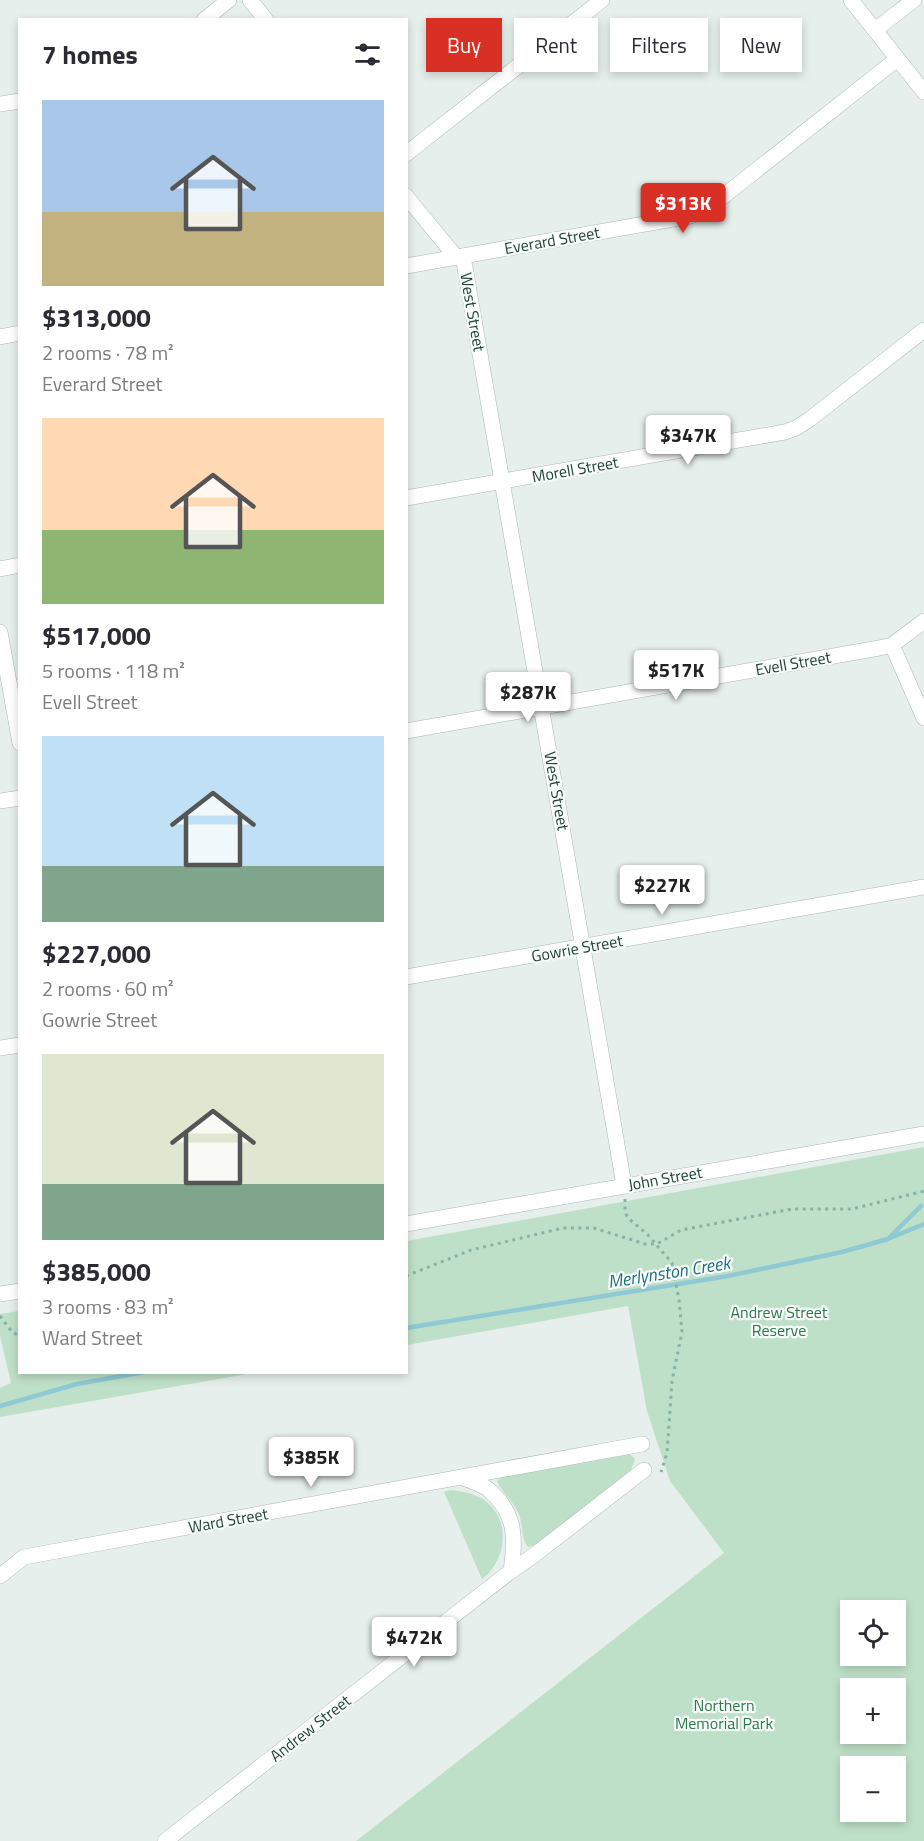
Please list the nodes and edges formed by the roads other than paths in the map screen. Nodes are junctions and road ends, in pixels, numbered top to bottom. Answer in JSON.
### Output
{"nodes":[{"id":1,"x":229,"y":0,"type":"edge"},
{"id":2,"x":250,"y":0,"type":"edge"},
{"id":3,"x":602,"y":0,"type":"edge"},
{"id":4,"x":850,"y":0,"type":"edge"},
{"id":5,"x":914,"y":0,"type":"edge"},
{"id":6,"x":206,"y":18,"type":"edge"},
{"id":7,"x":264,"y":18,"type":"edge"},
{"id":8,"x":875,"y":30,"type":"junction"},
{"id":9,"x":897,"y":59,"type":"junction"},
{"id":10,"x":924,"y":92,"type":"edge"},
{"id":11,"x":18,"y":101,"type":"edge"},
{"id":12,"x":0,"y":104,"type":"edge"},
{"id":13,"x":408,"y":152,"type":"edge"},
{"id":14,"x":408,"y":198,"type":"edge"},
{"id":15,"x":459,"y":257,"type":"junction"},
{"id":16,"x":408,"y":266,"type":"edge"},
{"id":17,"x":924,"y":330,"type":"edge"},
{"id":18,"x":18,"y":333,"type":"edge"},
{"id":19,"x":0,"y":337,"type":"edge"},
{"id":20,"x":502,"y":481,"type":"junction"},
{"id":21,"x":408,"y":498,"type":"edge"},
{"id":22,"x":18,"y":566,"type":"edge"},
{"id":23,"x":0,"y":569,"type":"edge"},
{"id":24,"x":924,"y":621,"type":"edge"},
{"id":25,"x":0,"y":632,"type":"edge"},
{"id":26,"x":892,"y":645,"type":"junction"},
{"id":27,"x":542,"y":708,"type":"junction"},
{"id":28,"x":924,"y":718,"type":"edge"},
{"id":29,"x":408,"y":731,"type":"edge"},
{"id":30,"x":18,"y":732,"type":"edge"},
{"id":31,"x":18,"y":798,"type":"edge"},
{"id":32,"x":0,"y":801,"type":"edge"},
{"id":33,"x":924,"y":887,"type":"edge"},
{"id":34,"x":583,"y":946,"type":"junction"},
{"id":35,"x":408,"y":977,"type":"edge"},
{"id":36,"x":18,"y":1045,"type":"edge"},
{"id":37,"x":0,"y":1048,"type":"edge"},
{"id":38,"x":924,"y":1134,"type":"edge"},
{"id":39,"x":624,"y":1185,"type":"junction"},
{"id":40,"x":408,"y":1224,"type":"edge"},
{"id":41,"x":18,"y":1291,"type":"edge"},
{"id":42,"x":0,"y":1294,"type":"edge"},
{"id":43,"x":642,"y":1444,"type":"dead end"},
{"id":44,"x":644,"y":1470,"type":"dead end"},
{"id":45,"x":462,"y":1477,"type":"junction"},
{"id":46,"x":511,"y":1570,"type":"junction"},
{"id":47,"x":0,"y":1576,"type":"edge"},
{"id":48,"x":165,"y":1841,"type":"edge"}],
"edges":[{"from":1,"to":6,"type":"street"},
{"from":2,"to":7,"type":"street"},
{"from":3,"to":13,"type":"street"},
{"from":4,"to":8,"type":"street"},
{"from":5,"to":8,"type":"street"},
{"from":8,"to":9,"type":"street"},
{"from":9,"to":10,"type":"street"},
{"from":9,"to":15,"type":"street","name":"Everard Street"},
{"from":11,"to":12,"type":"street"},
{"from":14,"to":15,"type":"street","name":"West Street"},
{"from":15,"to":16,"type":"street","name":"Everard Street"},
{"from":15,"to":20,"type":"street","name":"West Street"},
{"from":17,"to":20,"type":"street","name":"Morell Street"},
{"from":18,"to":19,"type":"street"},
{"from":20,"to":21,"type":"street","name":"Morell Street"},
{"from":20,"to":27,"type":"street","name":"West Street"},
{"from":22,"to":23,"type":"street"},
{"from":24,"to":26,"type":"street","name":"Evell Street"},
{"from":25,"to":30,"type":"street"},
{"from":26,"to":27,"type":"street","name":"Evell Street"},
{"from":26,"to":28,"type":"street"},
{"from":27,"to":29,"type":"street","name":"Evell Street"},
{"from":27,"to":34,"type":"street","name":"West Street"},
{"from":31,"to":32,"type":"street"},
{"from":33,"to":34,"type":"street","name":"Gowrie Street"},
{"from":34,"to":35,"type":"street","name":"Gowrie Street"},
{"from":34,"to":39,"type":"street","name":"West Street"},
{"from":36,"to":37,"type":"street"},
{"from":38,"to":39,"type":"street","name":"John Street"},
{"from":39,"to":40,"type":"street","name":"John Street"},
{"from":41,"to":42,"type":"street"},
{"from":43,"to":45,"type":"street","name":"Ward Street"},
{"from":44,"to":46,"type":"street","name":"Andrew Street"},
{"from":45,"to":46,"type":"street"},
{"from":45,"to":47,"type":"street","name":"Ward Street"},
{"from":46,"to":48,"type":"street","name":"Andrew Street"}]}
